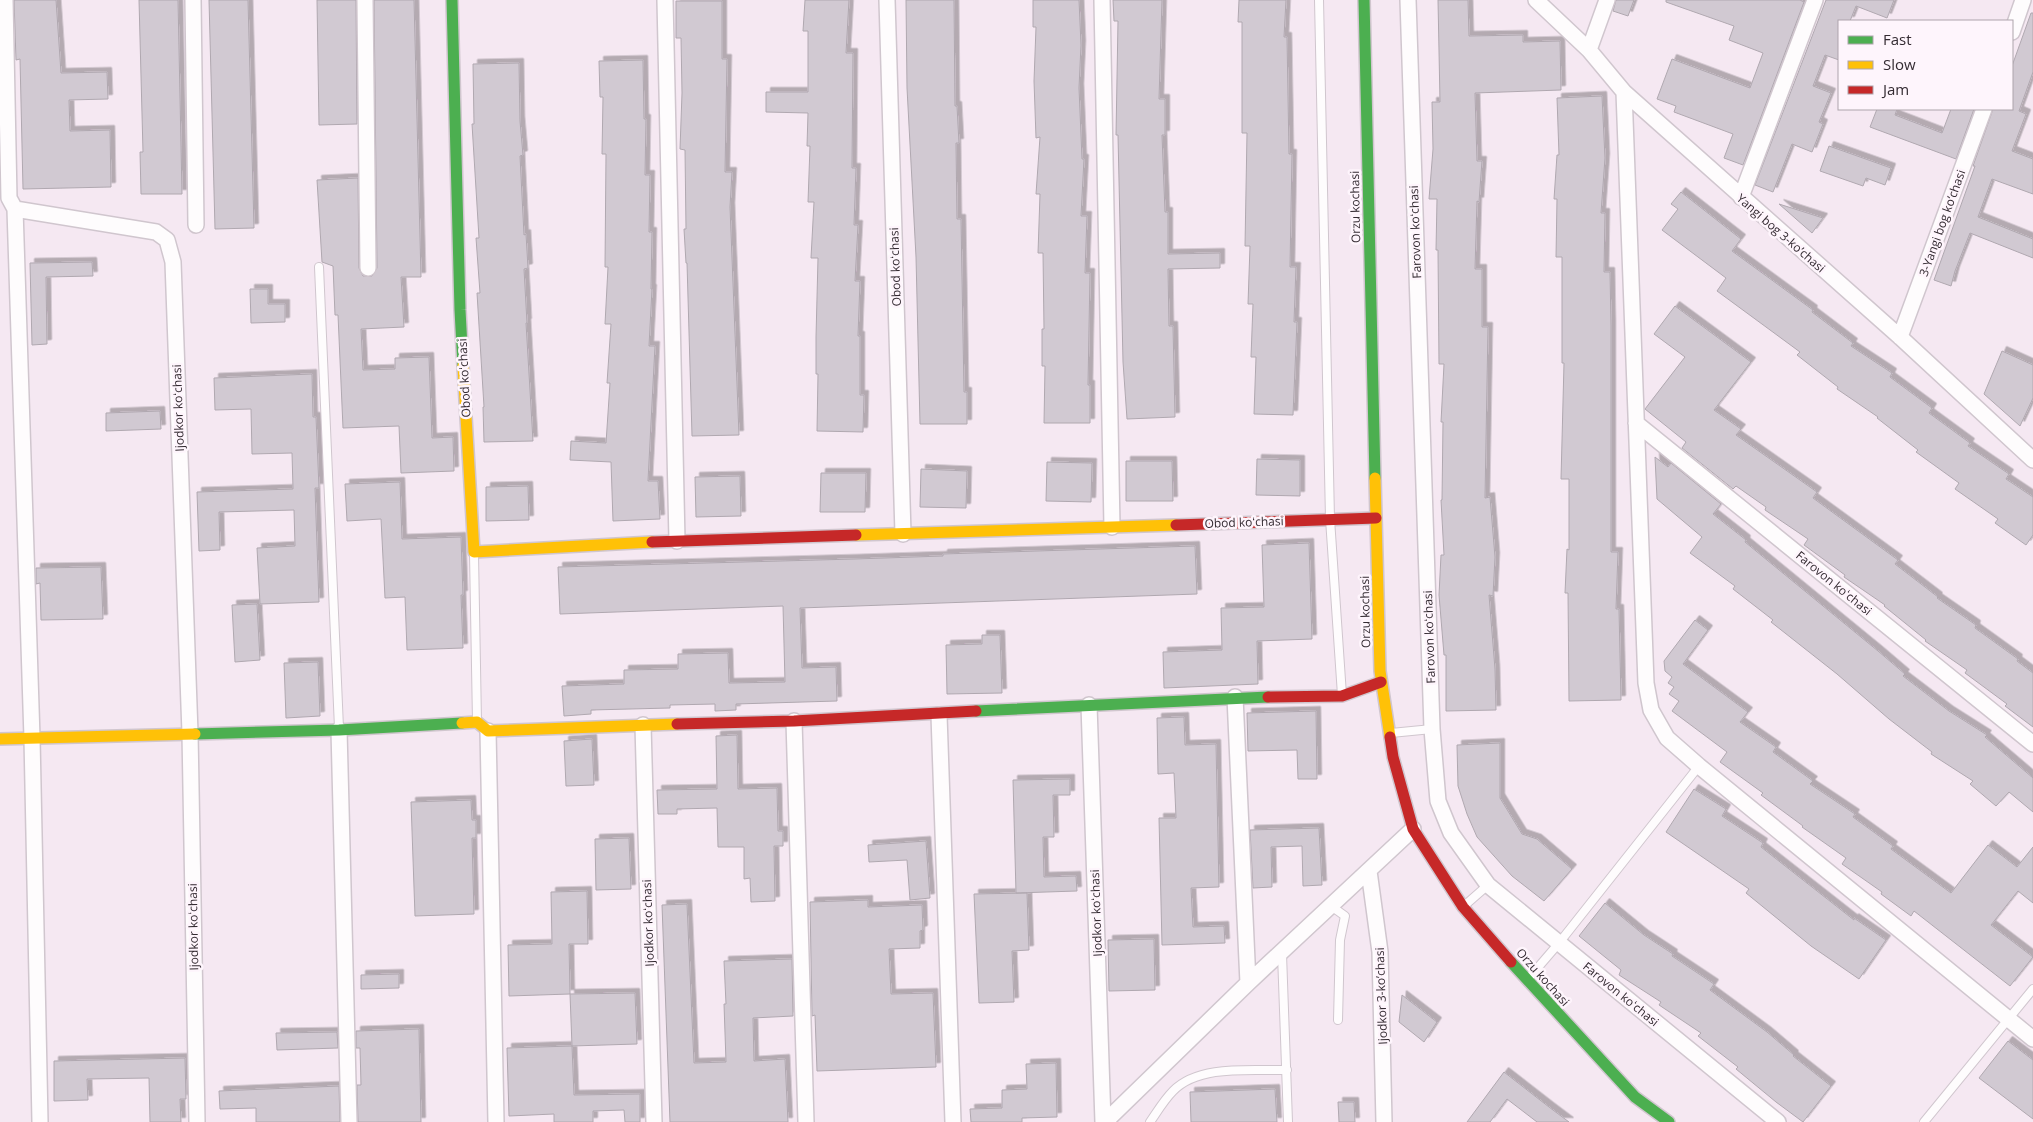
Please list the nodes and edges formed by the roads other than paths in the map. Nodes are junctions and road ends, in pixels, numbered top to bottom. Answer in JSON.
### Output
{"nodes":[{"id":1,"x":5,"y":0,"type":"edge"},
{"id":2,"x":193,"y":0,"type":"edge"},
{"id":3,"x":365,"y":0,"type":"edge"},
{"id":4,"x":452,"y":0,"type":"edge"},
{"id":5,"x":665,"y":0,"type":"edge"},
{"id":6,"x":887,"y":0,"type":"edge"},
{"id":7,"x":1102,"y":0,"type":"edge"},
{"id":8,"x":1319,"y":0,"type":"edge"},
{"id":9,"x":1364,"y":0,"type":"edge"},
{"id":10,"x":1408,"y":0,"type":"edge"},
{"id":11,"x":1536,"y":0,"type":"edge"},
{"id":12,"x":1607,"y":0,"type":"edge"},
{"id":13,"x":1815,"y":0,"type":"edge"},
{"id":14,"x":2023,"y":0,"type":"edge"},
{"id":15,"x":2013,"y":29,"type":"edge"},
{"id":16,"x":1588,"y":50,"type":"junction"},
{"id":17,"x":1624,"y":92,"type":"junction"},
{"id":18,"x":1984,"y":110,"type":"edge"},
{"id":19,"x":1741,"y":197,"type":"junction"},
{"id":20,"x":8,"y":202,"type":"edge"},
{"id":21,"x":196,"y":225,"type":"dead end"},
{"id":22,"x":319,"y":267,"type":"dead end"},
{"id":23,"x":368,"y":268,"type":"dead end"},
{"id":24,"x":1900,"y":337,"type":"junction"},
{"id":25,"x":1636,"y":422,"type":"junction"},
{"id":26,"x":2033,"y":460,"type":"edge"},
{"id":27,"x":1376,"y":518,"type":"junction"},
{"id":28,"x":1330,"y":519,"type":"junction"},
{"id":29,"x":1112,"y":527,"type":"junction"},
{"id":30,"x":903,"y":534,"type":"junction"},
{"id":31,"x":677,"y":541,"type":"junction"},
{"id":32,"x":474,"y":552,"type":"junction"},
{"id":33,"x":1381,"y":682,"type":"junction"},
{"id":34,"x":1342,"y":696,"type":"junction"},
{"id":35,"x":1235,"y":697,"type":"junction"},
{"id":36,"x":1089,"y":705,"type":"junction"},
{"id":37,"x":939,"y":715,"type":"junction"},
{"id":38,"x":794,"y":722,"type":"junction"},
{"id":39,"x":643,"y":725,"type":"junction"},
{"id":40,"x":483,"y":727,"type":"junction"},
{"id":41,"x":1432,"y":729,"type":"junction"},
{"id":42,"x":340,"y":730,"type":"junction"},
{"id":43,"x":190,"y":733,"type":"junction"},
{"id":44,"x":1390,"y":734,"type":"junction"},
{"id":45,"x":32,"y":738,"type":"junction"},
{"id":46,"x":0,"y":739,"type":"edge"},
{"id":47,"x":2033,"y":744,"type":"edge"},
{"id":48,"x":1699,"y":766,"type":"junction"},
{"id":49,"x":1413,"y":829,"type":"junction"},
{"id":50,"x":1368,"y":871,"type":"junction"},
{"id":51,"x":1488,"y":885,"type":"junction"},
{"id":52,"x":1331,"y":906,"type":"junction"},
{"id":53,"x":1462,"y":907,"type":"junction"},
{"id":54,"x":1559,"y":943,"type":"junction"},
{"id":55,"x":1282,"y":954,"type":"junction"},
{"id":56,"x":1527,"y":980,"type":"junction"},
{"id":57,"x":1248,"y":983,"type":"junction"},
{"id":58,"x":2033,"y":989,"type":"edge"},
{"id":59,"x":2008,"y":1019,"type":"junction"},
{"id":60,"x":1338,"y":1020,"type":"dead end"},
{"id":61,"x":2033,"y":1039,"type":"edge"},
{"id":62,"x":1287,"y":1070,"type":"junction"},
{"id":63,"x":40,"y":1122,"type":"edge"},
{"id":64,"x":197,"y":1122,"type":"edge"},
{"id":65,"x":350,"y":1122,"type":"edge"},
{"id":66,"x":496,"y":1122,"type":"edge"},
{"id":67,"x":654,"y":1122,"type":"edge"},
{"id":68,"x":806,"y":1122,"type":"edge"},
{"id":69,"x":953,"y":1122,"type":"edge"},
{"id":70,"x":1104,"y":1122,"type":"edge"},
{"id":71,"x":1150,"y":1122,"type":"edge"},
{"id":72,"x":1288,"y":1122,"type":"edge"},
{"id":73,"x":1384,"y":1122,"type":"edge"},
{"id":74,"x":1668,"y":1122,"type":"edge"},
{"id":75,"x":1778,"y":1122,"type":"edge"},
{"id":76,"x":1924,"y":1122,"type":"edge"}],
"edges":[{"from":1,"to":20,"type":"street"},
{"from":2,"to":21,"type":"street"},
{"from":3,"to":23,"type":"street"},
{"from":4,"to":32,"type":"street","name":"Obod koʻchasi"},
{"from":5,"to":31,"type":"street"},
{"from":6,"to":30,"type":"street","name":"Obod koʻchasi"},
{"from":7,"to":29,"type":"street"},
{"from":8,"to":28,"type":"lane"},
{"from":9,"to":27,"type":"street","name":"Orzu kochasi"},
{"from":10,"to":41,"type":"street","name":"Farovon koʻchasi"},
{"from":11,"to":16,"type":"street","name":"Yangi bog 3-koʼchasi"},
{"from":12,"to":16,"type":"street"},
{"from":13,"to":19,"type":"street"},
{"from":14,"to":15,"type":"street"},
{"from":16,"to":17,"type":"street","name":"Yangi bog 3-koʼchasi"},
{"from":17,"to":19,"type":"street","name":"Yangi bog 3-koʼchasi"},
{"from":17,"to":25,"type":"street"},
{"from":18,"to":24,"type":"street","name":"3-Yangi bog koʼchasi"},
{"from":19,"to":24,"type":"street","name":"Yangi bog 3-koʼchasi"},
{"from":20,"to":43,"type":"street","name":"Ijodkor koʻchasi"},
{"from":20,"to":45,"type":"street"},
{"from":22,"to":42,"type":"lane"},
{"from":24,"to":26,"type":"street","name":"Yangi bog 3-koʼchasi"},
{"from":25,"to":47,"type":"street","name":"Farovon koʻchasi"},
{"from":25,"to":48,"type":"street"},
{"from":27,"to":28,"type":"street","name":"Obod koʻchasi"},
{"from":27,"to":33,"type":"street","name":"Orzu kochasi"},
{"from":28,"to":29,"type":"street","name":"Obod koʻchasi"},
{"from":28,"to":34,"type":"lane"},
{"from":29,"to":30,"type":"street","name":"Obod koʻchasi"},
{"from":30,"to":31,"type":"street","name":"Obod koʻchasi"},
{"from":31,"to":32,"type":"street","name":"Obod koʻchasi"},
{"from":32,"to":40,"type":"lane"},
{"from":33,"to":34,"type":"street"},
{"from":33,"to":44,"type":"street","name":"Orzu kochasi"},
{"from":34,"to":35,"type":"street"},
{"from":35,"to":36,"type":"street"},
{"from":35,"to":57,"type":"street"},
{"from":36,"to":37,"type":"street"},
{"from":36,"to":70,"type":"street","name":"Ijodkor koʻchasi"},
{"from":37,"to":38,"type":"street"},
{"from":37,"to":69,"type":"street"},
{"from":38,"to":39,"type":"street"},
{"from":38,"to":68,"type":"street"},
{"from":39,"to":40,"type":"street"},
{"from":39,"to":67,"type":"street","name":"Ijodkor koʻchasi"},
{"from":40,"to":42,"type":"street"},
{"from":40,"to":66,"type":"street"},
{"from":41,"to":44,"type":"lane"},
{"from":41,"to":51,"type":"street","name":"Farovon koʻchasi"},
{"from":42,"to":43,"type":"street"},
{"from":42,"to":65,"type":"street"},
{"from":43,"to":45,"type":"street"},
{"from":43,"to":64,"type":"street","name":"Ijodkor koʻchasi"},
{"from":44,"to":49,"type":"street","name":"Orzu kochasi"},
{"from":45,"to":46,"type":"street"},
{"from":45,"to":63,"type":"street"},
{"from":48,"to":54,"type":"lane"},
{"from":48,"to":59,"type":"street"},
{"from":49,"to":50,"type":"street","name":"Ijodkor koʻchasi"},
{"from":49,"to":53,"type":"street","name":"Orzu kochasi"},
{"from":50,"to":52,"type":"street","name":"Ijodkor koʻchasi"},
{"from":50,"to":73,"type":"street","name":"Ijodkor 3-koʼchasi"},
{"from":51,"to":53,"type":"lane"},
{"from":51,"to":54,"type":"street","name":"Farovon koʻchasi"},
{"from":52,"to":55,"type":"street","name":"Ijodkor koʻchasi"},
{"from":52,"to":60,"type":"lane"},
{"from":53,"to":56,"type":"street","name":"Orzu kochasi"},
{"from":54,"to":56,"type":"lane"},
{"from":54,"to":75,"type":"street","name":"Farovon koʻchasi"},
{"from":55,"to":57,"type":"street","name":"Ijodkor koʻchasi"},
{"from":55,"to":62,"type":"lane"},
{"from":56,"to":74,"type":"street","name":"Orzu kochasi"},
{"from":57,"to":70,"type":"street","name":"Ijodkor koʻchasi"},
{"from":58,"to":59,"type":"lane"},
{"from":59,"to":61,"type":"street"},
{"from":59,"to":76,"type":"lane"},
{"from":62,"to":71,"type":"lane"},
{"from":62,"to":72,"type":"lane"}]}
